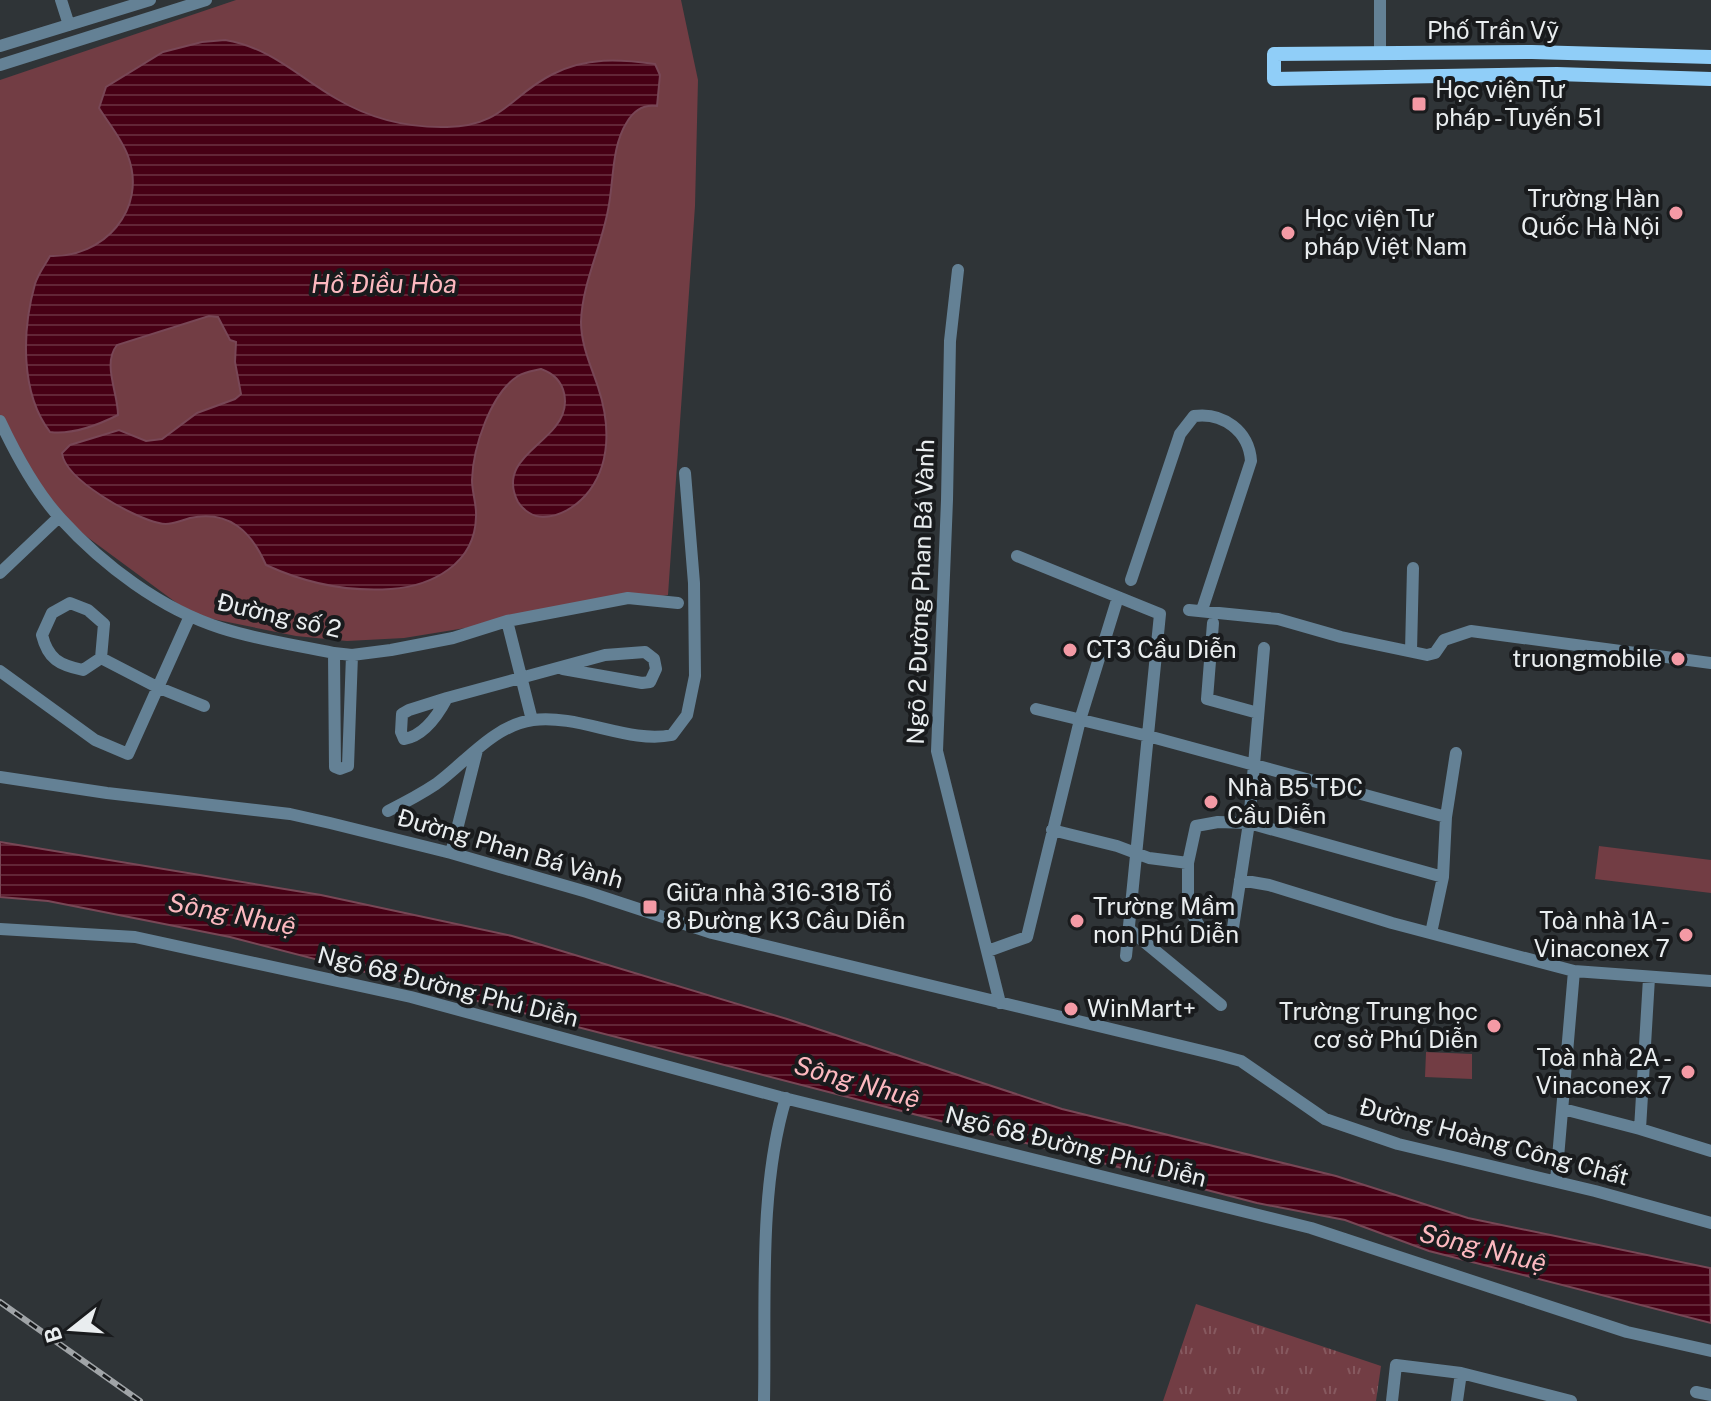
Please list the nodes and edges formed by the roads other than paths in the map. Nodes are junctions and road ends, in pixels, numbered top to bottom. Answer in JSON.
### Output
{"nodes":[{"id":1,"x":61,"y":0,"type":"edge"},
{"id":2,"x":150,"y":0,"type":"edge"},
{"id":3,"x":206,"y":0,"type":"edge"},
{"id":4,"x":1380,"y":0,"type":"edge"},
{"id":5,"x":69,"y":25,"type":"junction"},
{"id":6,"x":0,"y":46,"type":"edge"},
{"id":7,"x":1380,"y":54,"type":"junction"},
{"id":8,"x":1711,"y":57,"type":"edge"},
{"id":9,"x":0,"y":65,"type":"edge"},
{"id":10,"x":1380,"y":75,"type":"junction"},
{"id":11,"x":1711,"y":79,"type":"edge"},
{"id":12,"x":958,"y":270,"type":"dead end"},
{"id":13,"x":0,"y":421,"type":"edge"},
{"id":14,"x":685,"y":473,"type":"dead end"},
{"id":15,"x":59,"y":517,"type":"junction"},
{"id":16,"x":1017,"y":556,"type":"dead end"},
{"id":17,"x":1413,"y":568,"type":"dead end"},
{"id":18,"x":1,"y":571,"type":"edge"},
{"id":19,"x":1131,"y":580,"type":"dead end"},
{"id":20,"x":1118,"y":597,"type":"junction"},
{"id":21,"x":678,"y":603,"type":"dead end"},
{"id":22,"x":190,"y":616,"type":"junction"},
{"id":23,"x":507,"y":621,"type":"junction"},
{"id":24,"x":1213,"y":623,"type":"dead end"},
{"id":25,"x":1264,"y":648,"type":"dead end"},
{"id":26,"x":1411,"y":651,"type":"junction"},
{"id":27,"x":334,"y":653,"type":"junction"},
{"id":28,"x":352,"y":655,"type":"junction"},
{"id":29,"x":101,"y":658,"type":"junction"},
{"id":30,"x":1711,"y":663,"type":"edge"},
{"id":31,"x":563,"y":669,"type":"junction"},
{"id":32,"x":0,"y":671,"type":"edge"},
{"id":33,"x":521,"y":680,"type":"junction"},
{"id":34,"x":157,"y":687,"type":"junction"},
{"id":35,"x":447,"y":698,"type":"dead end"},
{"id":36,"x":204,"y":706,"type":"dead end"},
{"id":37,"x":1036,"y":709,"type":"dead end"},
{"id":38,"x":1258,"y":713,"type":"junction"},
{"id":39,"x":532,"y":720,"type":"junction"},
{"id":40,"x":1080,"y":720,"type":"junction"},
{"id":41,"x":1148,"y":736,"type":"junction"},
{"id":42,"x":477,"y":750,"type":"junction"},
{"id":43,"x":1456,"y":753,"type":"dead end"},
{"id":44,"x":1253,"y":767,"type":"junction"},
{"id":45,"x":0,"y":777,"type":"edge"},
{"id":46,"x":388,"y":811,"type":"dead end"},
{"id":47,"x":1446,"y":817,"type":"junction"},
{"id":48,"x":1249,"y":823,"type":"junction"},
{"id":49,"x":1052,"y":830,"type":"junction"},
{"id":50,"x":451,"y":853,"type":"junction"},
{"id":51,"x":1137,"y":853,"type":"junction"},
{"id":52,"x":1188,"y":863,"type":"junction"},
{"id":53,"x":1443,"y":877,"type":"junction"},
{"id":54,"x":1240,"y":880,"type":"junction"},
{"id":55,"x":0,"y":929,"type":"edge"},
{"id":56,"x":1201,"y":929,"type":"dead end"},
{"id":57,"x":1130,"y":930,"type":"junction"},
{"id":58,"x":1431,"y":933,"type":"junction"},
{"id":59,"x":1232,"y":934,"type":"dead end"},
{"id":60,"x":988,"y":951,"type":"junction"},
{"id":61,"x":1126,"y":956,"type":"dead end"},
{"id":62,"x":1574,"y":971,"type":"junction"},
{"id":63,"x":1649,"y":978,"type":"junction"},
{"id":64,"x":1711,"y":981,"type":"edge"},
{"id":65,"x":1000,"y":1003,"type":"junction"},
{"id":66,"x":1221,"y":1005,"type":"dead end"},
{"id":67,"x":786,"y":1098,"type":"junction"},
{"id":68,"x":1563,"y":1109,"type":"junction"},
{"id":69,"x":1640,"y":1129,"type":"junction"},
{"id":70,"x":1711,"y":1151,"type":"edge"},
{"id":71,"x":1556,"y":1181,"type":"junction"},
{"id":72,"x":1711,"y":1223,"type":"edge"},
{"id":73,"x":1711,"y":1351,"type":"edge"},
{"id":74,"x":1461,"y":1373,"type":"junction"},
{"id":75,"x":1696,"y":1392,"type":"dead end"},
{"id":76,"x":1711,"y":1395,"type":"edge"},
{"id":77,"x":764,"y":1401,"type":"edge"},
{"id":78,"x":1392,"y":1401,"type":"edge"},
{"id":79,"x":1457,"y":1401,"type":"edge"},
{"id":80,"x":1571,"y":1401,"type":"edge"}],
"edges":[{"from":1,"to":5,"type":"street"},
{"from":2,"to":5,"type":"street"},
{"from":3,"to":9,"type":"street"},
{"from":4,"to":7,"type":"street"},
{"from":5,"to":6,"type":"street"},
{"from":7,"to":8,"type":"main road","name":"Phố Trần Vỹ"},
{"from":7,"to":10,"type":"main road"},
{"from":7,"to":10,"type":"main road","name":"Phố Trần Vỹ"},
{"from":10,"to":11,"type":"main road","name":"Phố Trần Vỹ"},
{"from":12,"to":60,"type":"street","name":"Ngõ 2 Đường Phan Bá Vành"},
{"from":13,"to":15,"type":"street","name":"Đường số 2"},
{"from":14,"to":39,"type":"street"},
{"from":15,"to":18,"type":"street"},
{"from":15,"to":22,"type":"street","name":"Đường số 2"},
{"from":16,"to":20,"type":"street"},
{"from":17,"to":26,"type":"street"},
{"from":19,"to":26,"type":"street"},
{"from":20,"to":40,"type":"street"},
{"from":20,"to":41,"type":"street"},
{"from":21,"to":23,"type":"street","name":"Đường số 2"},
{"from":22,"to":27,"type":"street","name":"Đường số 2"},
{"from":22,"to":34,"type":"street"},
{"from":23,"to":28,"type":"street","name":"Đường số 2"},
{"from":23,"to":33,"type":"street"},
{"from":24,"to":38,"type":"street"},
{"from":25,"to":38,"type":"street"},
{"from":26,"to":30,"type":"street"},
{"from":27,"to":28,"type":"street","name":"Đường số 2"},
{"from":27,"to":28,"type":"street"},
{"from":29,"to":29,"type":"street"},
{"from":29,"to":34,"type":"street"},
{"from":31,"to":31,"type":"street"},
{"from":31,"to":33,"type":"street"},
{"from":32,"to":34,"type":"street"},
{"from":33,"to":35,"type":"street"},
{"from":33,"to":39,"type":"street"},
{"from":34,"to":36,"type":"street"},
{"from":37,"to":40,"type":"street"},
{"from":38,"to":44,"type":"street"},
{"from":39,"to":42,"type":"street"},
{"from":40,"to":41,"type":"street"},
{"from":40,"to":49,"type":"street"},
{"from":41,"to":44,"type":"street"},
{"from":41,"to":51,"type":"street"},
{"from":42,"to":46,"type":"street"},
{"from":42,"to":50,"type":"street"},
{"from":43,"to":47,"type":"street"},
{"from":44,"to":47,"type":"street"},
{"from":44,"to":48,"type":"street"},
{"from":45,"to":50,"type":"street","name":"Đường Phan Bá Vành"},
{"from":47,"to":53,"type":"street"},
{"from":48,"to":52,"type":"street"},
{"from":48,"to":53,"type":"street"},
{"from":48,"to":54,"type":"street"},
{"from":49,"to":51,"type":"street"},
{"from":49,"to":60,"type":"street"},
{"from":50,"to":65,"type":"street","name":"Đường Phan Bá Vành"},
{"from":51,"to":52,"type":"street"},
{"from":51,"to":57,"type":"street"},
{"from":52,"to":56,"type":"street"},
{"from":53,"to":58,"type":"street"},
{"from":54,"to":58,"type":"street"},
{"from":54,"to":59,"type":"street"},
{"from":55,"to":67,"type":"street","name":"Ngõ 68 Đường Phú Diễn"},
{"from":57,"to":61,"type":"street"},
{"from":57,"to":66,"type":"street"},
{"from":58,"to":62,"type":"street"},
{"from":60,"to":65,"type":"street","name":"Ngõ 2 Đường Phan Bá Vành"},
{"from":62,"to":63,"type":"street"},
{"from":62,"to":68,"type":"street"},
{"from":63,"to":64,"type":"street"},
{"from":63,"to":69,"type":"street"},
{"from":65,"to":71,"type":"street","name":"Đường Hoàng Công Chất"},
{"from":67,"to":73,"type":"street","name":"Ngõ 68 Đường Phú Diễn"},
{"from":67,"to":77,"type":"street"},
{"from":68,"to":69,"type":"street"},
{"from":68,"to":71,"type":"street"},
{"from":69,"to":70,"type":"street"},
{"from":71,"to":72,"type":"street","name":"Đường Hoàng Công Chất"},
{"from":74,"to":78,"type":"street"},
{"from":74,"to":79,"type":"street"},
{"from":74,"to":80,"type":"street"},
{"from":75,"to":76,"type":"street"}]}
